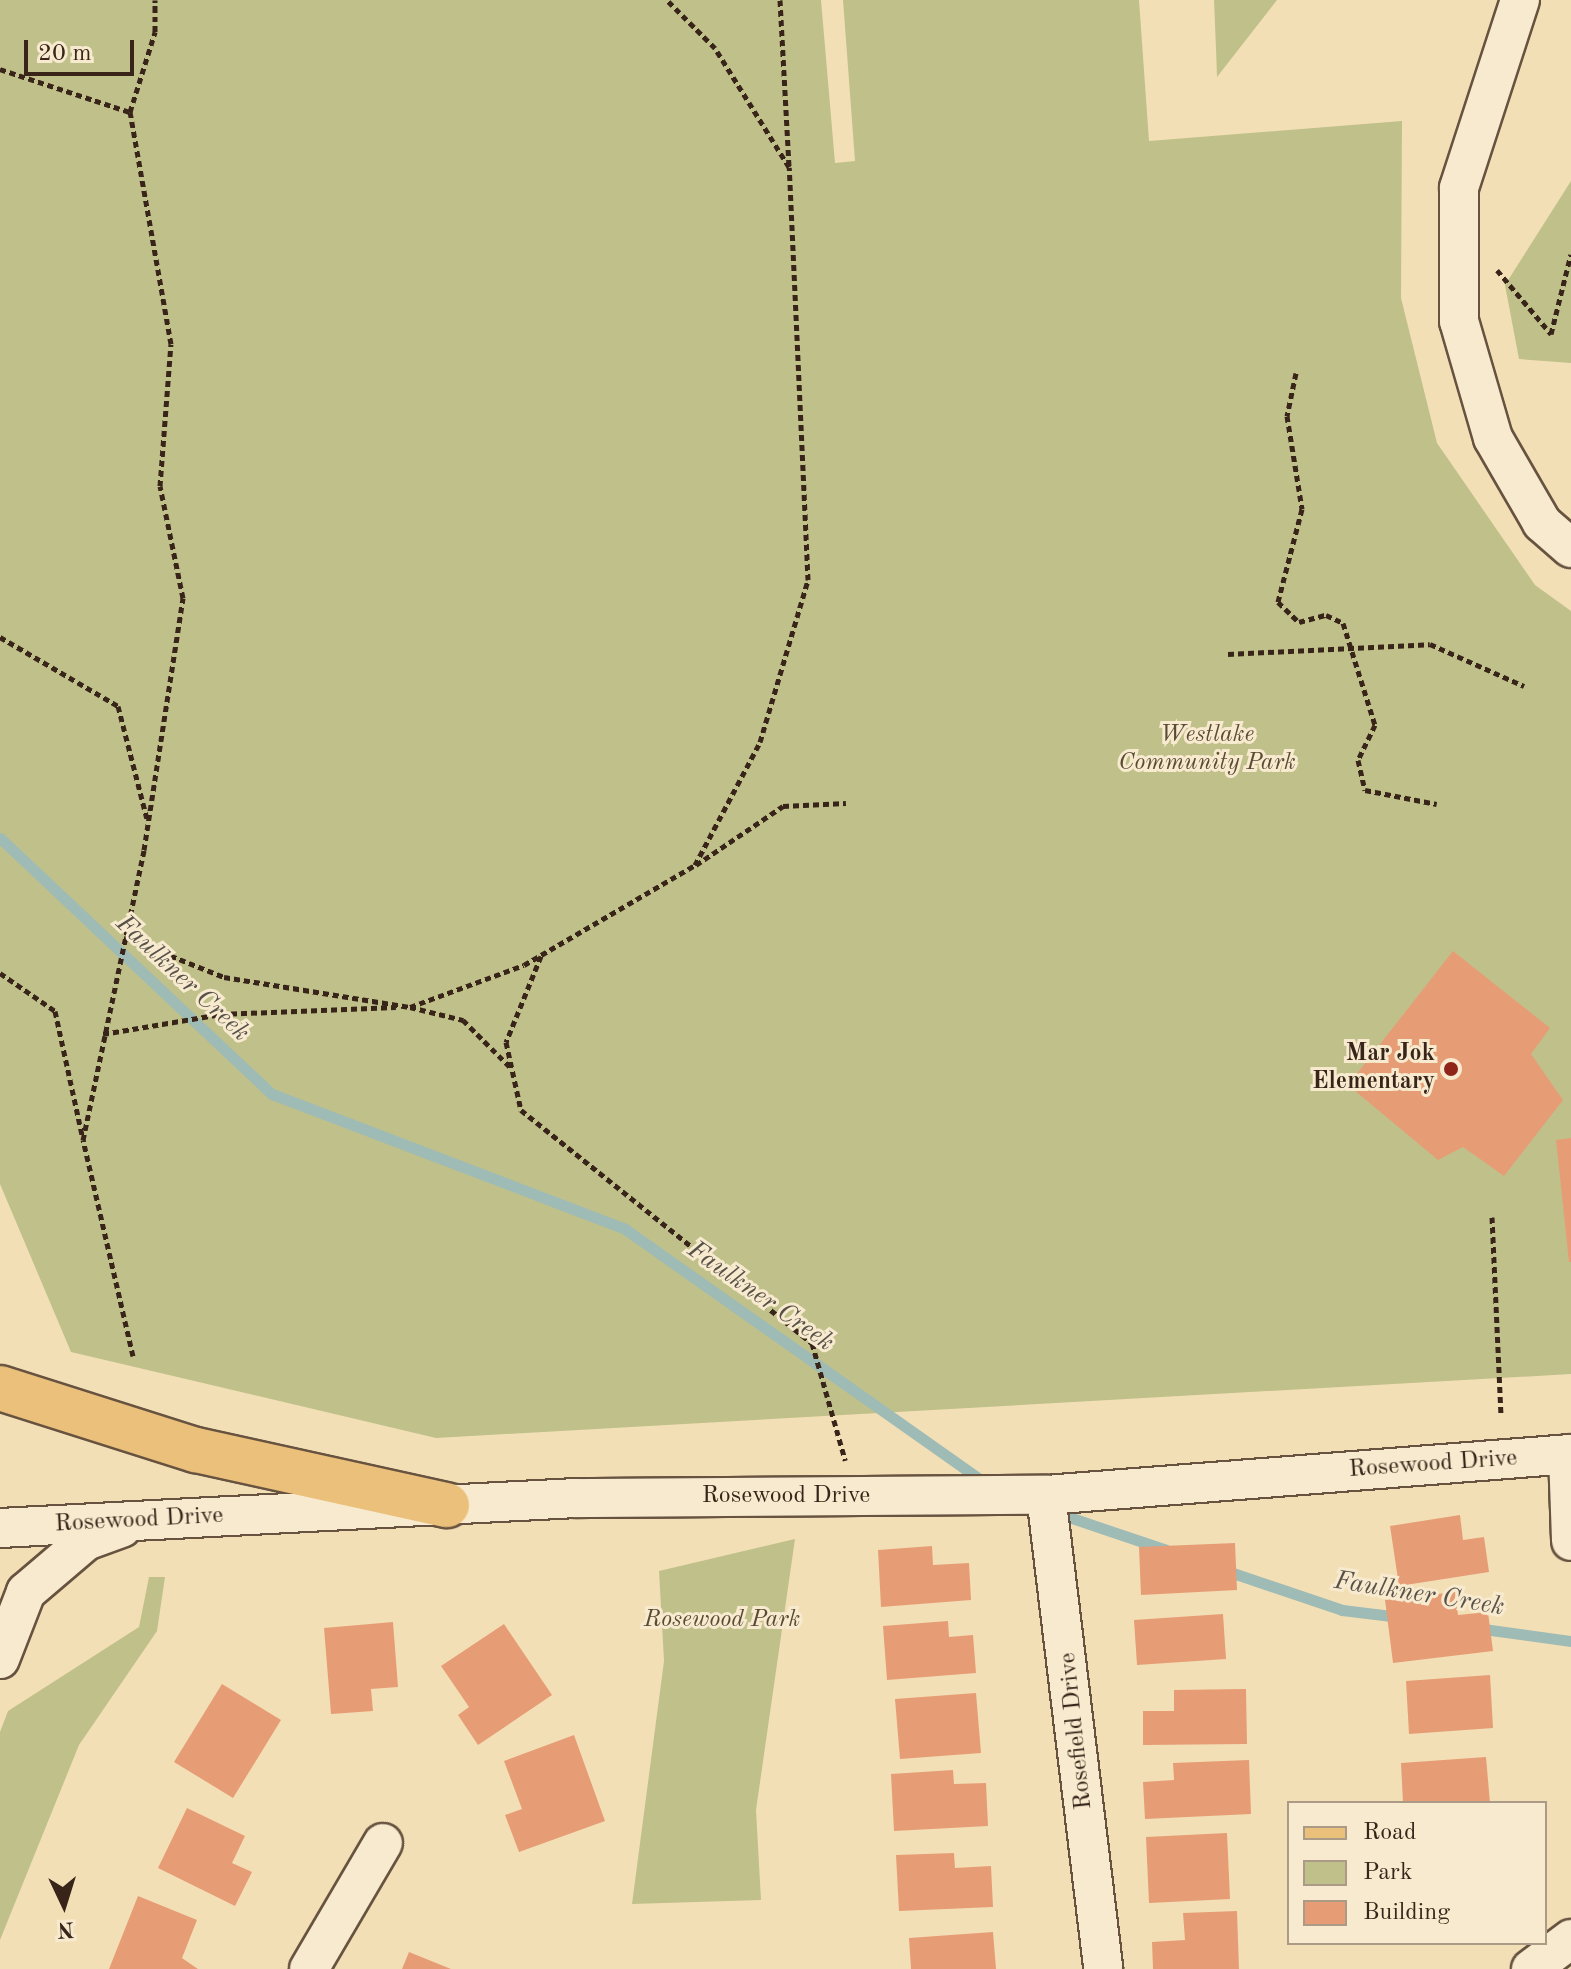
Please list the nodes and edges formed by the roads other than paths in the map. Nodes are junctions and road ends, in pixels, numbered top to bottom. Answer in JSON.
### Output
{"nodes":[{"id":1,"x":1520,"y":0,"type":"edge"},
{"id":2,"x":1571,"y":548,"type":"edge"},
{"id":3,"x":0,"y":1388,"type":"edge"},
{"id":4,"x":1570,"y":1454,"type":"edge"},
{"id":5,"x":1046,"y":1495,"type":"junction"},
{"id":6,"x":447,"y":1505,"type":"junction"},
{"id":7,"x":143,"y":1520,"type":"junction"},
{"id":8,"x":0,"y":1528,"type":"edge"},
{"id":9,"x":1571,"y":1541,"type":"edge"},
{"id":10,"x":0,"y":1659,"type":"edge"},
{"id":11,"x":383,"y":1843,"type":"dead end"},
{"id":12,"x":1571,"y":1939,"type":"edge"},
{"id":13,"x":309,"y":1969,"type":"edge"},
{"id":14,"x":1103,"y":1969,"type":"edge"},
{"id":15,"x":1531,"y":1969,"type":"edge"}],
"edges":[{"from":1,"to":2,"type":"street"},
{"from":3,"to":6,"type":"main road"},
{"from":4,"to":5,"type":"street","name":"Rosewood Drive"},
{"from":4,"to":9,"type":"street"},
{"from":5,"to":6,"type":"street","name":"Rosewood Drive"},
{"from":5,"to":14,"type":"street","name":"Rosefield Drive"},
{"from":6,"to":7,"type":"street","name":"Rosewood Drive"},
{"from":7,"to":8,"type":"street","name":"Rosewood Drive"},
{"from":7,"to":10,"type":"street"},
{"from":11,"to":13,"type":"street"},
{"from":12,"to":15,"type":"street"}]}
